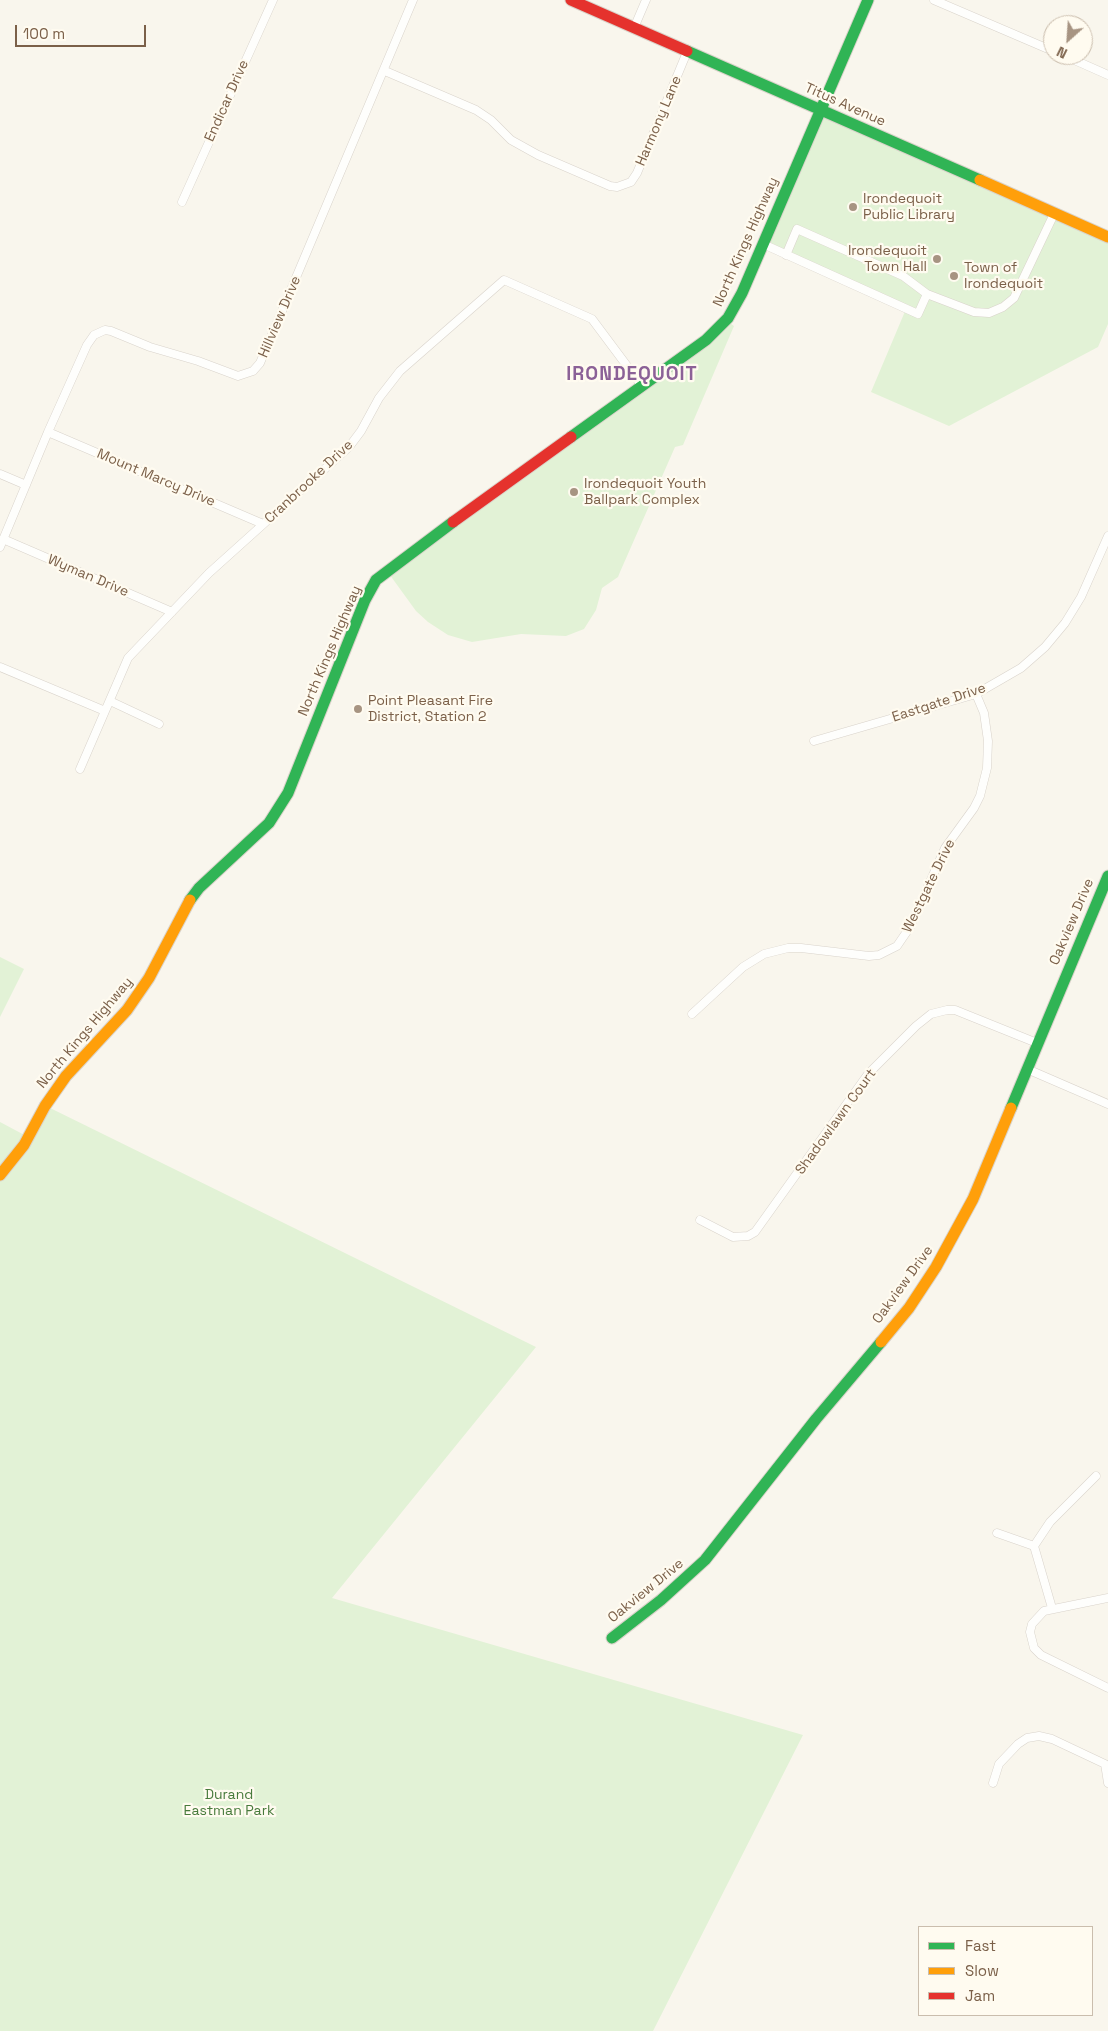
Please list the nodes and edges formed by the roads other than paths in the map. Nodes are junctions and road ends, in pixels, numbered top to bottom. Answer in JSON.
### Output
{"nodes":[{"id":1,"x":273,"y":0,"type":"edge"},
{"id":2,"x":413,"y":0,"type":"edge"},
{"id":3,"x":571,"y":0,"type":"edge"},
{"id":4,"x":646,"y":0,"type":"edge"},
{"id":5,"x":868,"y":0,"type":"edge"},
{"id":6,"x":934,"y":0,"type":"edge"},
{"id":7,"x":634,"y":28,"type":"junction"},
{"id":8,"x":1043,"y":47,"type":"edge"},
{"id":9,"x":687,"y":52,"type":"junction"},
{"id":10,"x":1090,"y":65,"type":"edge"},
{"id":11,"x":385,"y":71,"type":"junction"},
{"id":12,"x":1107,"y":71,"type":"edge"},
{"id":13,"x":821,"y":111,"type":"junction"},
{"id":14,"x":182,"y":202,"type":"dead end"},
{"id":15,"x":1054,"y":214,"type":"junction"},
{"id":16,"x":1108,"y":237,"type":"edge"},
{"id":17,"x":763,"y":244,"type":"junction"},
{"id":18,"x":786,"y":255,"type":"junction"},
{"id":19,"x":927,"y":294,"type":"junction"},
{"id":20,"x":642,"y":386,"type":"junction"},
{"id":21,"x":48,"y":432,"type":"junction"},
{"id":22,"x":0,"y":474,"type":"edge"},
{"id":23,"x":26,"y":485,"type":"junction"},
{"id":24,"x":263,"y":524,"type":"junction"},
{"id":25,"x":1108,"y":536,"type":"edge"},
{"id":26,"x":2,"y":543,"type":"edge"},
{"id":27,"x":172,"y":612,"type":"junction"},
{"id":28,"x":0,"y":667,"type":"edge"},
{"id":29,"x":976,"y":694,"type":"junction"},
{"id":30,"x":110,"y":701,"type":"junction"},
{"id":31,"x":105,"y":711,"type":"junction"},
{"id":32,"x":159,"y":724,"type":"dead end"},
{"id":33,"x":814,"y":741,"type":"dead end"},
{"id":34,"x":80,"y":769,"type":"dead end"},
{"id":35,"x":1108,"y":876,"type":"edge"},
{"id":36,"x":692,"y":1014,"type":"dead end"},
{"id":37,"x":1038,"y":1043,"type":"junction"},
{"id":38,"x":1027,"y":1069,"type":"junction"},
{"id":39,"x":1108,"y":1104,"type":"edge"},
{"id":40,"x":0,"y":1175,"type":"edge"},
{"id":41,"x":700,"y":1220,"type":"dead end"},
{"id":42,"x":1096,"y":1476,"type":"dead end"},
{"id":43,"x":997,"y":1533,"type":"dead end"},
{"id":44,"x":1034,"y":1546,"type":"junction"},
{"id":45,"x":1108,"y":1598,"type":"edge"},
{"id":46,"x":1052,"y":1608,"type":"junction"},
{"id":47,"x":612,"y":1638,"type":"dead end"},
{"id":48,"x":1108,"y":1688,"type":"edge"},
{"id":49,"x":993,"y":1783,"type":"dead end"},
{"id":50,"x":1108,"y":1783,"type":"edge"}],
"edges":[{"from":1,"to":14,"type":"street","name":"Endicar Drive"},
{"from":2,"to":11,"type":"street","name":"Hillview Drive"},
{"from":3,"to":7,"type":"street","name":"Titus Avenue"},
{"from":4,"to":7,"type":"street"},
{"from":5,"to":13,"type":"street","name":"North Kings Highway"},
{"from":6,"to":8,"type":"street"},
{"from":7,"to":9,"type":"street","name":"Titus Avenue"},
{"from":9,"to":11,"type":"street","name":"Harmony Lane"},
{"from":9,"to":13,"type":"street","name":"Titus Avenue"},
{"from":10,"to":12,"type":"street"},
{"from":11,"to":21,"type":"street","name":"Hillview Drive"},
{"from":13,"to":15,"type":"street","name":"Titus Avenue"},
{"from":13,"to":17,"type":"street","name":"North Kings Highway"},
{"from":15,"to":16,"type":"street","name":"Titus Avenue"},
{"from":15,"to":19,"type":"street"},
{"from":17,"to":18,"type":"street"},
{"from":17,"to":20,"type":"street","name":"North Kings Highway"},
{"from":18,"to":19,"type":"street"},
{"from":18,"to":19,"type":"street"},
{"from":20,"to":24,"type":"street","name":"Cranbrooke Drive"},
{"from":20,"to":40,"type":"street","name":"North Kings Highway"},
{"from":21,"to":23,"type":"street","name":"Hillview Drive"},
{"from":21,"to":24,"type":"street","name":"Mount Marcy Drive"},
{"from":22,"to":23,"type":"street"},
{"from":23,"to":26,"type":"street","name":"Hillview Drive"},
{"from":24,"to":27,"type":"street","name":"Cranbrooke Drive"},
{"from":25,"to":29,"type":"street","name":"Eastgate Drive"},
{"from":26,"to":27,"type":"street","name":"Wyman Drive"},
{"from":27,"to":30,"type":"street","name":"Cranbrooke Drive"},
{"from":28,"to":31,"type":"street"},
{"from":29,"to":33,"type":"street","name":"Eastgate Drive"},
{"from":29,"to":36,"type":"street","name":"Westgate Drive"},
{"from":30,"to":31,"type":"street","name":"Cranbrooke Drive"},
{"from":30,"to":32,"type":"street"},
{"from":31,"to":34,"type":"street","name":"Cranbrooke Drive"},
{"from":35,"to":37,"type":"street","name":"Oakview Drive"},
{"from":37,"to":38,"type":"street","name":"Oakview Drive"},
{"from":37,"to":41,"type":"street","name":"Shadowlawn Court"},
{"from":38,"to":39,"type":"street"},
{"from":38,"to":47,"type":"street","name":"Oakview Drive"},
{"from":42,"to":44,"type":"street"},
{"from":43,"to":44,"type":"street"},
{"from":44,"to":46,"type":"street"},
{"from":45,"to":46,"type":"street"},
{"from":46,"to":48,"type":"street"},
{"from":49,"to":50,"type":"street"}]}
